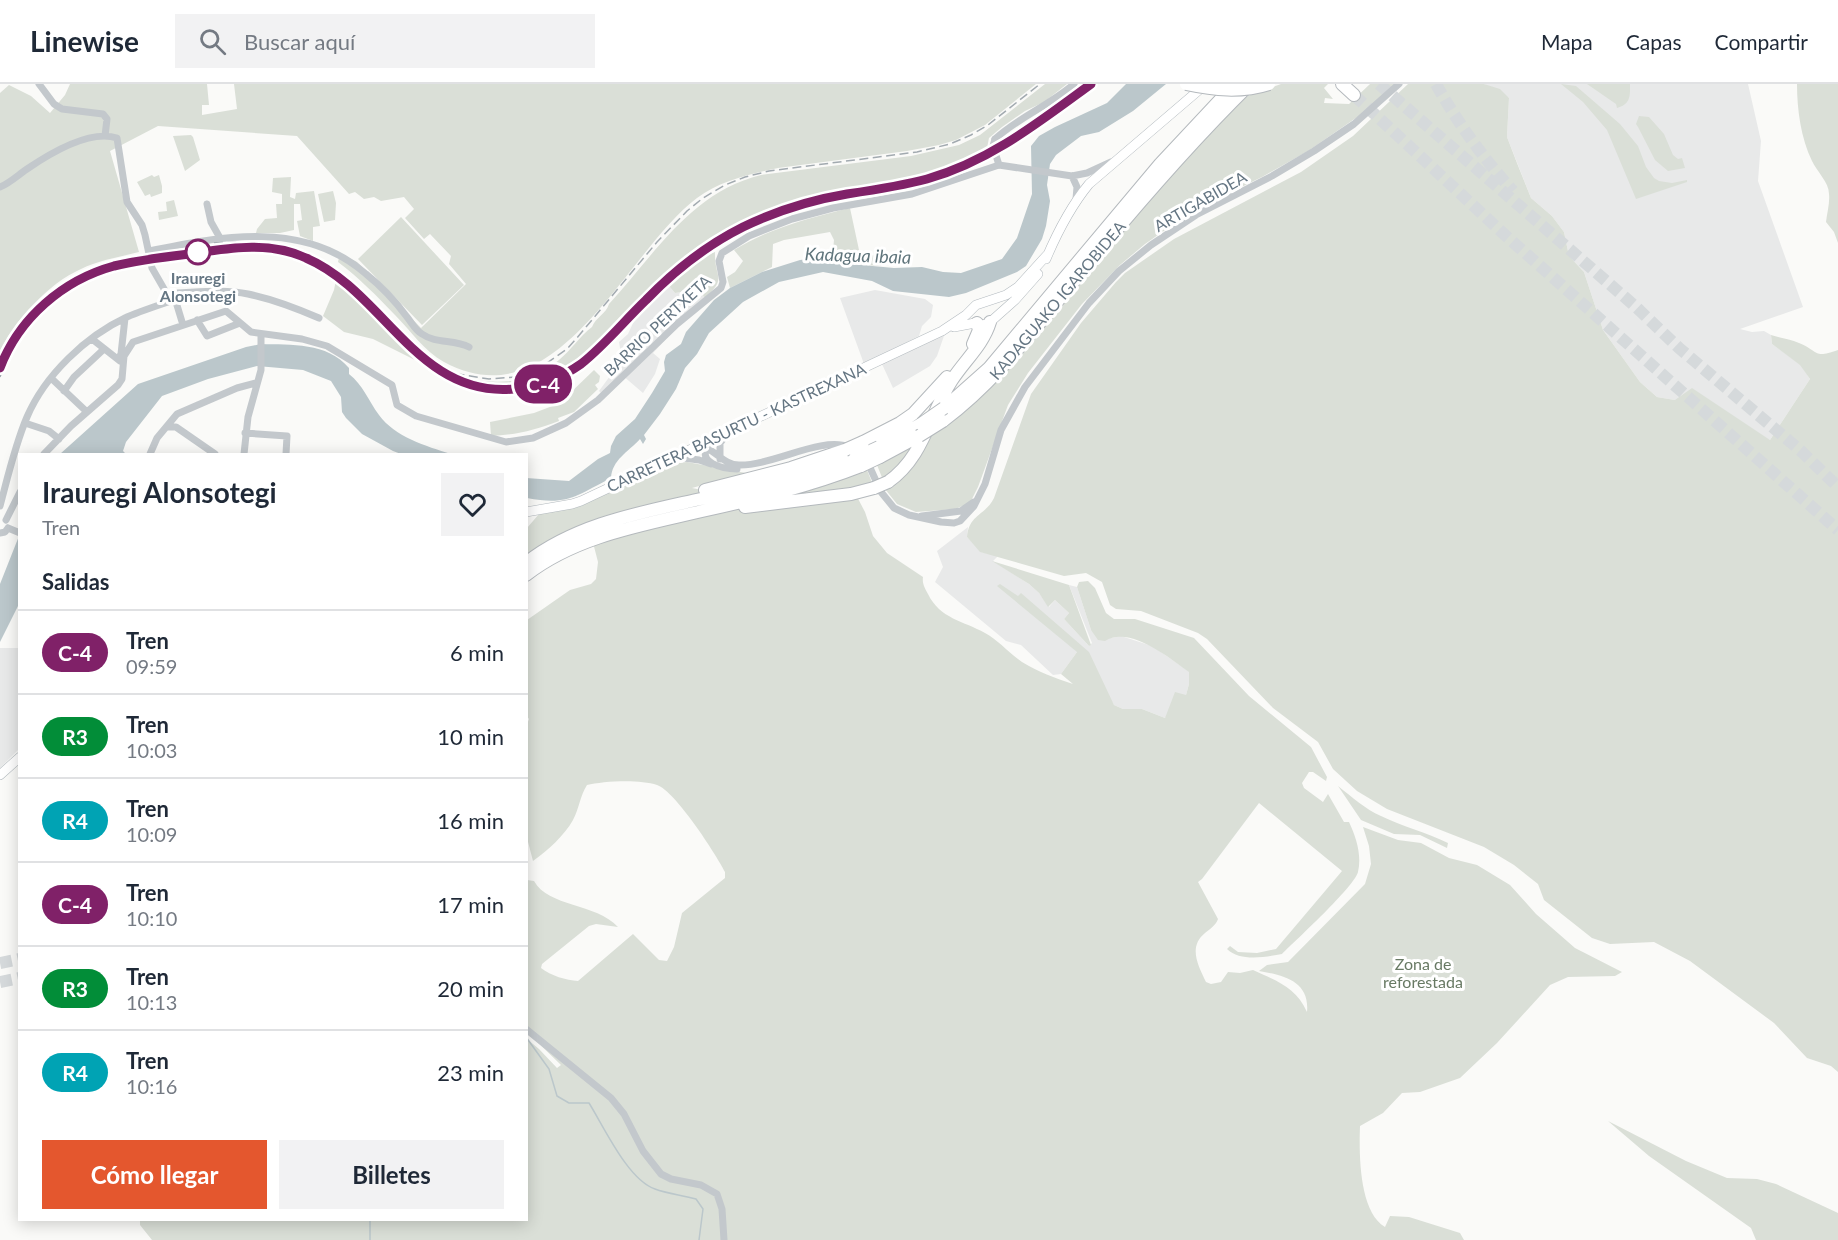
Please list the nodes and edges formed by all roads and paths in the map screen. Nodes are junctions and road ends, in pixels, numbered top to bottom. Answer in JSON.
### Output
{"nodes":[{"id":1,"x":39,"y":84,"type":"edge"},
{"id":2,"x":1074,"y":84,"type":"edge"},
{"id":3,"x":1186,"y":84,"type":"edge"},
{"id":4,"x":1206,"y":84,"type":"edge"},
{"id":5,"x":1235,"y":84,"type":"edge"},
{"id":6,"x":1250,"y":84,"type":"edge"},
{"id":7,"x":1269,"y":84,"type":"edge"},
{"id":8,"x":1342,"y":84,"type":"edge"},
{"id":9,"x":1399,"y":84,"type":"edge"},
{"id":10,"x":1354,"y":95,"type":"tunnel mouth"},
{"id":11,"x":105,"y":136,"type":"junction"},
{"id":12,"x":1118,"y":159,"type":"junction"},
{"id":13,"x":999,"y":165,"type":"junction"},
{"id":14,"x":1074,"y":176,"type":"junction"},
{"id":15,"x":1089,"y":184,"type":"junction"},
{"id":16,"x":1,"y":187,"type":"edge"},
{"id":17,"x":1076,"y":203,"type":"junction"},
{"id":18,"x":207,"y":204,"type":"dead end"},
{"id":19,"x":220,"y":238,"type":"junction"},
{"id":20,"x":149,"y":251,"type":"junction"},
{"id":21,"x":1048,"y":254,"type":"junction"},
{"id":22,"x":171,"y":301,"type":"junction"},
{"id":23,"x":983,"y":303,"type":"junction"},
{"id":24,"x":972,"y":310,"type":"junction"},
{"id":25,"x":125,"y":318,"type":"junction"},
{"id":26,"x":319,"y":318,"type":"dead end"},
{"id":27,"x":197,"y":320,"type":"junction"},
{"id":28,"x":991,"y":321,"type":"junction"},
{"id":29,"x":240,"y":323,"type":"junction"},
{"id":30,"x":976,"y":323,"type":"junction"},
{"id":31,"x":183,"y":325,"type":"junction"},
{"id":32,"x":942,"y":331,"type":"junction"},
{"id":33,"x":261,"y":338,"type":"junction"},
{"id":34,"x":92,"y":339,"type":"junction"},
{"id":35,"x":123,"y":341,"type":"junction"},
{"id":36,"x":133,"y":342,"type":"junction"},
{"id":37,"x":469,"y":347,"type":"dead end"},
{"id":38,"x":104,"y":349,"type":"junction"},
{"id":39,"x":121,"y":362,"type":"junction"},
{"id":40,"x":51,"y":378,"type":"junction"},
{"id":41,"x":256,"y":382,"type":"junction"},
{"id":42,"x":242,"y":386,"type":"junction"},
{"id":43,"x":64,"y":391,"type":"junction"},
{"id":44,"x":253,"y":395,"type":"junction"},
{"id":45,"x":87,"y":412,"type":"junction"},
{"id":46,"x":944,"y":414,"type":"junction"},
{"id":47,"x":174,"y":417,"type":"junction"},
{"id":48,"x":25,"y":423,"type":"junction"},
{"id":49,"x":167,"y":427,"type":"junction"},
{"id":50,"x":176,"y":428,"type":"junction"},
{"id":51,"x":728,"y":432,"type":"junction"},
{"id":52,"x":245,"y":433,"type":"junction"},
{"id":53,"x":59,"y":439,"type":"junction"},
{"id":54,"x":706,"y":447,"type":"junction"},
{"id":55,"x":45,"y":453,"type":"edge"},
{"id":56,"x":150,"y":453,"type":"edge"},
{"id":57,"x":214,"y":453,"type":"edge"},
{"id":58,"x":244,"y":453,"type":"edge"},
{"id":59,"x":286,"y":453,"type":"edge"},
{"id":60,"x":674,"y":457,"type":"junction"},
{"id":61,"x":854,"y":458,"type":"junction"},
{"id":62,"x":720,"y":459,"type":"junction"},
{"id":63,"x":711,"y":464,"type":"junction"},
{"id":64,"x":754,"y":464,"type":"junction"},
{"id":65,"x":977,"y":498,"type":"junction"},
{"id":66,"x":18,"y":499,"type":"edge"},
{"id":67,"x":0,"y":506,"type":"edge"},
{"id":68,"x":705,"y":510,"type":"junction"},
{"id":69,"x":959,"y":511,"type":"junction"},
{"id":70,"x":528,"y":512,"type":"edge"},
{"id":71,"x":909,"y":515,"type":"junction"},
{"id":72,"x":952,"y":523,"type":"junction"},
{"id":73,"x":10,"y":526,"type":"edge"},
{"id":74,"x":0,"y":534,"type":"edge"},
{"id":75,"x":528,"y":562,"type":"edge"},
{"id":76,"x":528,"y":574,"type":"edge"},
{"id":77,"x":18,"y":759,"type":"edge"},
{"id":78,"x":0,"y":775,"type":"edge"},
{"id":79,"x":528,"y":1031,"type":"edge"},
{"id":80,"x":724,"y":1240,"type":"edge"}],
"edges":[{"from":1,"to":11,"type":"street"},
{"from":2,"to":13,"type":"street","bridge":true},
{"from":3,"to":7,"type":"highway","bridge":true},
{"from":4,"to":12,"type":"street"},
{"from":5,"to":46,"type":"highway","name":"KADAGUAKO IGAROBIDEA"},
{"from":6,"to":46,"type":"highway","name":"KADAGUAKO IGAROBIDEA"},
{"from":8,"to":10,"type":"highway"},
{"from":9,"to":65,"type":"street","name":"ARTIGABIDEA"},
{"from":11,"to":16,"type":"street"},
{"from":11,"to":20,"type":"street"},
{"from":12,"to":14,"type":"street"},
{"from":12,"to":15,"type":"street"},
{"from":13,"to":14,"type":"street"},
{"from":13,"to":33,"type":"street","name":"BARRIO PERTXETA"},
{"from":14,"to":15,"type":"street"},
{"from":14,"to":17,"type":"street"},
{"from":15,"to":17,"type":"street"},
{"from":17,"to":21,"type":"street"},
{"from":18,"to":19,"type":"street"},
{"from":19,"to":20,"type":"street"},
{"from":19,"to":37,"type":"street"},
{"from":20,"to":22,"type":"street"},
{"from":21,"to":23,"type":"street"},
{"from":21,"to":28,"type":"street"},
{"from":22,"to":25,"type":"street"},
{"from":22,"to":26,"type":"street"},
{"from":22,"to":31,"type":"street"},
{"from":23,"to":24,"type":"street"},
{"from":23,"to":28,"type":"street"},
{"from":24,"to":30,"type":"street"},
{"from":24,"to":32,"type":"street"},
{"from":25,"to":34,"type":"street"},
{"from":25,"to":35,"type":"street"},
{"from":27,"to":29,"type":"street"},
{"from":27,"to":29,"type":"street"},
{"from":27,"to":31,"type":"street"},
{"from":28,"to":30,"type":"street"},
{"from":28,"to":68,"type":"highway","bridge":true},
{"from":29,"to":33,"type":"street"},
{"from":30,"to":32,"type":"street"},
{"from":30,"to":61,"type":"highway","bridge":true},
{"from":31,"to":36,"type":"street"},
{"from":32,"to":51,"type":"street","name":"CARRETERA BASURTU - KASTREXANA"},
{"from":33,"to":41,"type":"street"},
{"from":34,"to":38,"type":"street"},
{"from":34,"to":40,"type":"street"},
{"from":35,"to":36,"type":"street"},
{"from":35,"to":39,"type":"street"},
{"from":36,"to":39,"type":"street"},
{"from":38,"to":39,"type":"street"},
{"from":38,"to":43,"type":"street"},
{"from":39,"to":45,"type":"street"},
{"from":40,"to":43,"type":"street"},
{"from":40,"to":48,"type":"street"},
{"from":41,"to":42,"type":"street"},
{"from":41,"to":44,"type":"street"},
{"from":42,"to":44,"type":"street"},
{"from":42,"to":47,"type":"street"},
{"from":43,"to":45,"type":"street"},
{"from":44,"to":52,"type":"street"},
{"from":45,"to":53,"type":"street"},
{"from":46,"to":61,"type":"highway","name":"KADAGUAKO IGAROBIDEA","bridge":true},
{"from":47,"to":49,"type":"street"},
{"from":47,"to":50,"type":"street"},
{"from":48,"to":53,"type":"street"},
{"from":48,"to":67,"type":"street"},
{"from":49,"to":50,"type":"street"},
{"from":49,"to":56,"type":"street"},
{"from":50,"to":57,"type":"street"},
{"from":51,"to":54,"type":"street"},
{"from":51,"to":60,"type":"street","name":"CARRETERA BASURTU - KASTREXANA"},
{"from":51,"to":62,"type":"street"},
{"from":52,"to":58,"type":"street"},
{"from":52,"to":59,"type":"street"},
{"from":53,"to":55,"type":"street"},
{"from":54,"to":60,"type":"street"},
{"from":54,"to":62,"type":"street"},
{"from":54,"to":63,"type":"street"},
{"from":60,"to":63,"type":"street"},
{"from":60,"to":70,"type":"street","name":"CARRETERA BASURTU - KASTREXANA"},
{"from":61,"to":68,"type":"highway","name":"KADAGUAKO IGAROBIDEA"},
{"from":61,"to":75,"type":"highway","name":"KADAGUAKO IGAROBIDEA"},
{"from":62,"to":64,"type":"street"},
{"from":63,"to":64,"type":"street"},
{"from":64,"to":71,"type":"street"},
{"from":65,"to":69,"type":"street"},
{"from":65,"to":72,"type":"street","name":"ARTIGABIDEA"},
{"from":66,"to":73,"type":"street"},
{"from":68,"to":76,"type":"highway","name":"KADAGUAKO IGAROBIDEA"},
{"from":69,"to":71,"type":"street"},
{"from":69,"to":72,"type":"street"},
{"from":71,"to":72,"type":"street"},
{"from":73,"to":74,"type":"street"},
{"from":77,"to":78,"type":"street"},
{"from":79,"to":80,"type":"street"}]}
